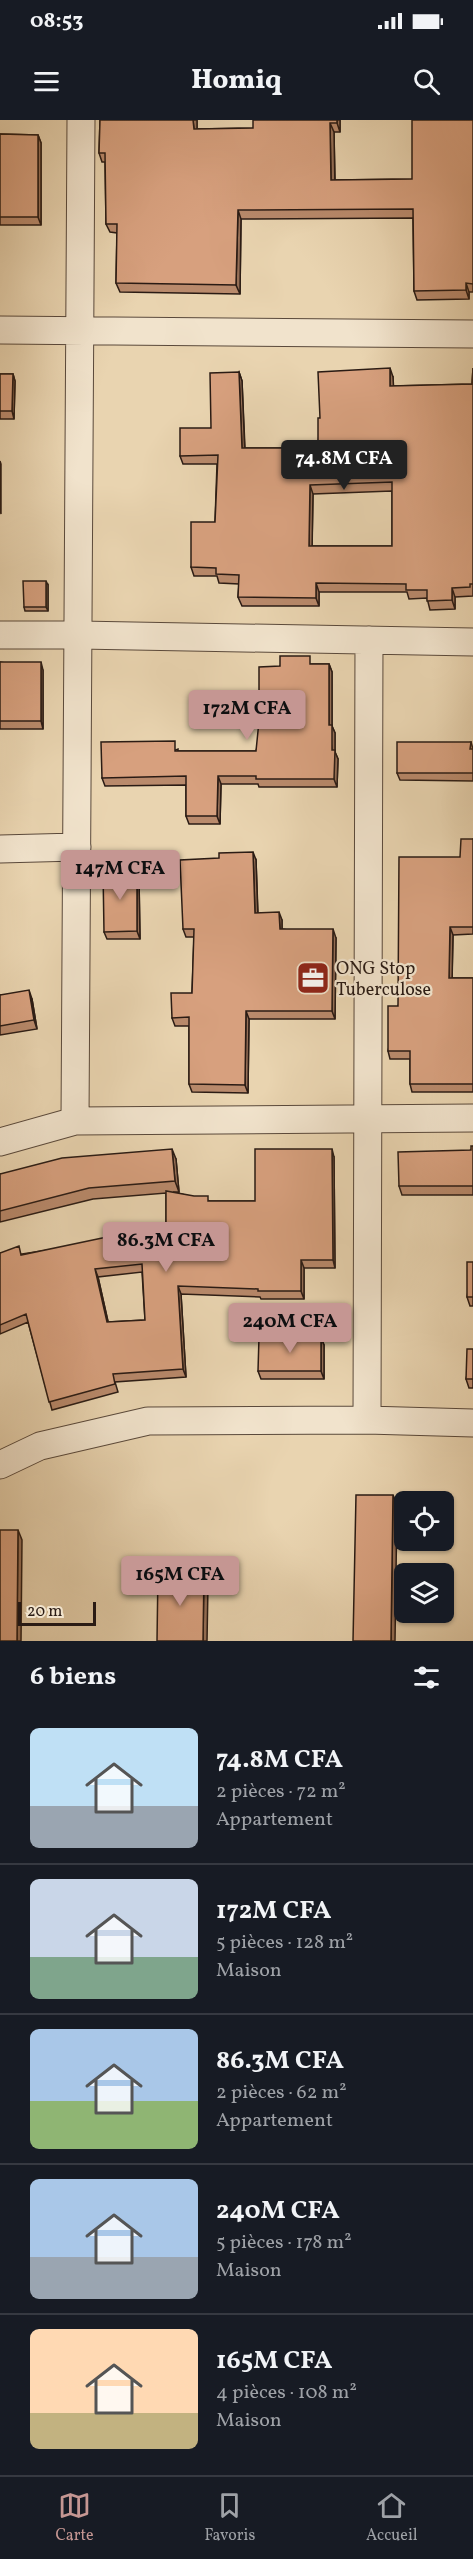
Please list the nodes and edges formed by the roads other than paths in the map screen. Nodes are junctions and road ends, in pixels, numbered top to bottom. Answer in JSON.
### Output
{"nodes":[{"id":1,"x":81,"y":120,"type":"edge"},
{"id":2,"x":0,"y":330,"type":"edge"},
{"id":3,"x":80,"y":331,"type":"junction"},
{"id":4,"x":473,"y":334,"type":"edge"},
{"id":5,"x":0,"y":635,"type":"edge"},
{"id":6,"x":79,"y":635,"type":"junction"},
{"id":7,"x":369,"y":640,"type":"junction"},
{"id":8,"x":473,"y":642,"type":"edge"},
{"id":9,"x":77,"y":848,"type":"junction"},
{"id":10,"x":0,"y":849,"type":"edge"},
{"id":11,"x":473,"y":1118,"type":"edge"},
{"id":12,"x":368,"y":1120,"type":"junction"},
{"id":13,"x":75,"y":1121,"type":"junction"},
{"id":14,"x":0,"y":1142,"type":"edge"},
{"id":15,"x":367,"y":1420,"type":"junction"},
{"id":16,"x":473,"y":1423,"type":"edge"},
{"id":17,"x":0,"y":1465,"type":"edge"}],
"edges":[{"from":1,"to":3,"type":"street"},
{"from":2,"to":3,"type":"street"},
{"from":3,"to":4,"type":"street"},
{"from":3,"to":6,"type":"street"},
{"from":5,"to":6,"type":"street"},
{"from":6,"to":7,"type":"street"},
{"from":6,"to":9,"type":"street"},
{"from":7,"to":8,"type":"street"},
{"from":7,"to":12,"type":"street"},
{"from":9,"to":10,"type":"street"},
{"from":9,"to":13,"type":"street"},
{"from":11,"to":12,"type":"street"},
{"from":12,"to":13,"type":"street"},
{"from":12,"to":15,"type":"street"},
{"from":13,"to":14,"type":"street"},
{"from":15,"to":16,"type":"street"},
{"from":15,"to":17,"type":"street"}]}
